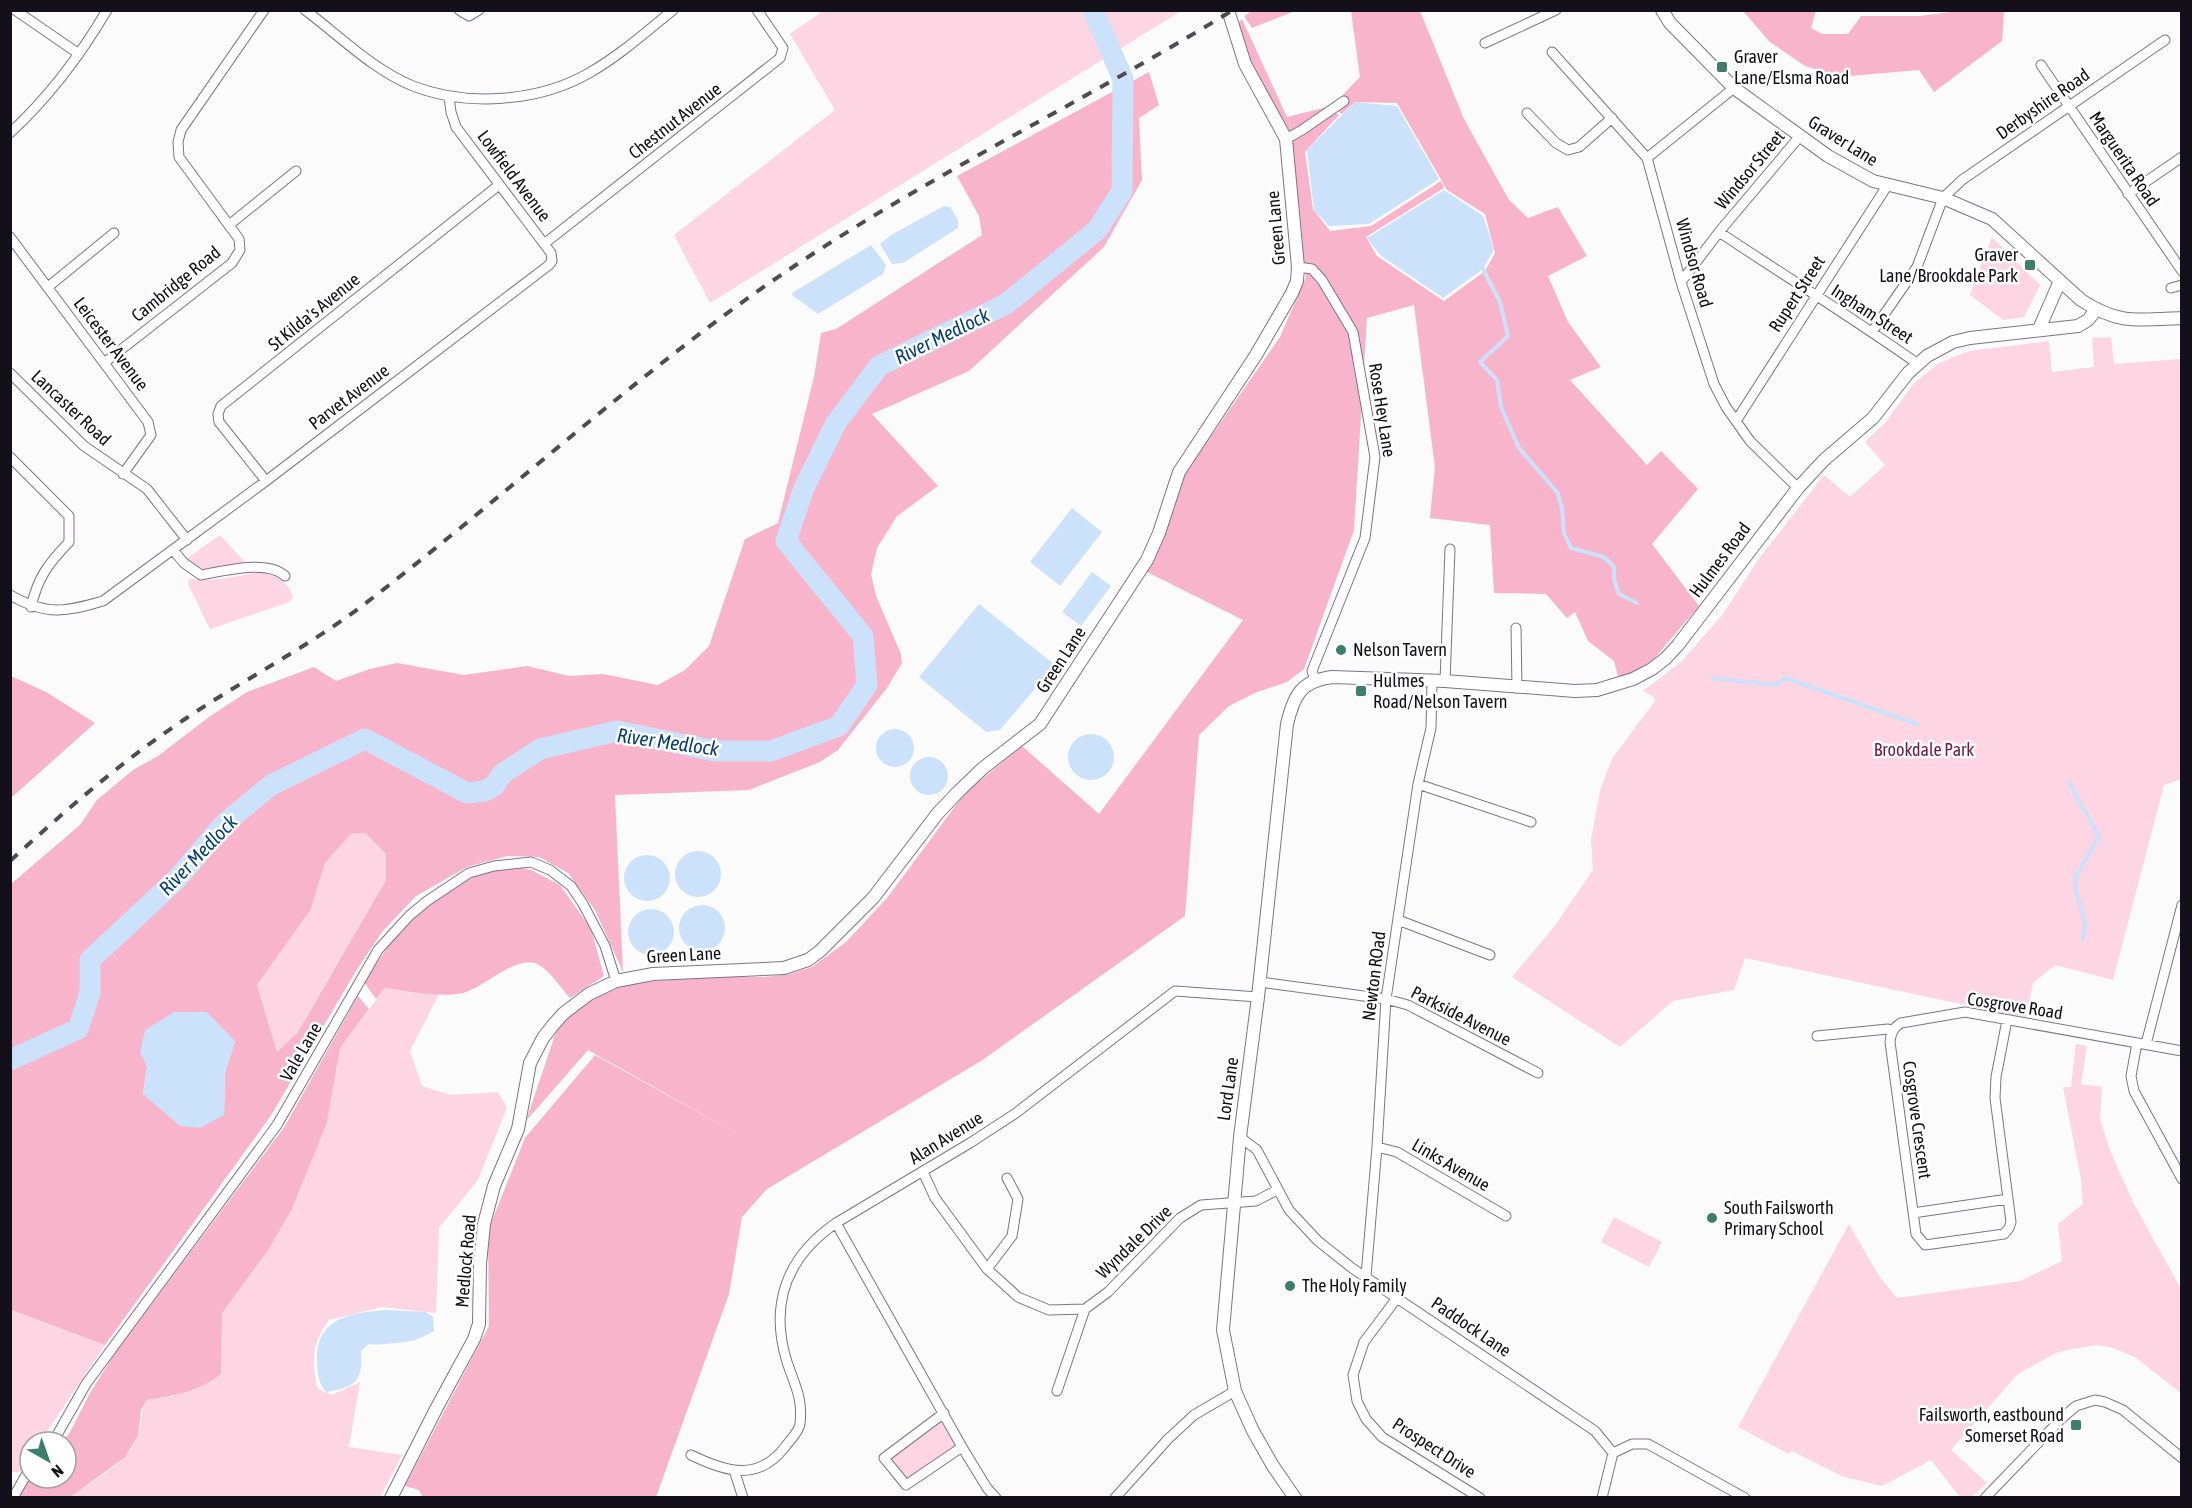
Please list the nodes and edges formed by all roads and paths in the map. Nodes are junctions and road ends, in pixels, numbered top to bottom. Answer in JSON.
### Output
{"nodes":[{"id":1,"x":15,"y":10,"type":"edge"},
{"id":2,"x":107,"y":10,"type":"edge"},
{"id":3,"x":264,"y":10,"type":"edge"},
{"id":4,"x":305,"y":10,"type":"edge"},
{"id":5,"x":459,"y":10,"type":"edge"},
{"id":6,"x":479,"y":10,"type":"edge"},
{"id":7,"x":673,"y":10,"type":"edge"},
{"id":8,"x":757,"y":10,"type":"edge"},
{"id":9,"x":1228,"y":10,"type":"edge"},
{"id":10,"x":1556,"y":10,"type":"edge"},
{"id":11,"x":1662,"y":10,"type":"edge"},
{"id":12,"x":2165,"y":40,"type":"dead end"},
{"id":13,"x":1485,"y":43,"type":"dead end"},
{"id":14,"x":1552,"y":52,"type":"dead end"},
{"id":15,"x":79,"y":54,"type":"junction"},
{"id":16,"x":2041,"y":65,"type":"dead end"},
{"id":17,"x":1734,"y":88,"type":"junction"},
{"id":18,"x":449,"y":97,"type":"junction"},
{"id":19,"x":1344,"y":101,"type":"dead end"},
{"id":20,"x":2068,"y":106,"type":"junction"},
{"id":21,"x":1527,"y":113,"type":"dead end"},
{"id":22,"x":1612,"y":118,"type":"junction"},
{"id":23,"x":10,"y":134,"type":"edge"},
{"id":24,"x":1800,"y":136,"type":"junction"},
{"id":25,"x":1286,"y":139,"type":"junction"},
{"id":26,"x":2181,"y":157,"type":"edge"},
{"id":27,"x":1647,"y":158,"type":"junction"},
{"id":28,"x":296,"y":171,"type":"dead end"},
{"id":29,"x":499,"y":185,"type":"junction"},
{"id":30,"x":1887,"y":186,"type":"junction"},
{"id":31,"x":2128,"y":194,"type":"junction"},
{"id":32,"x":1943,"y":198,"type":"junction"},
{"id":33,"x":229,"y":225,"type":"junction"},
{"id":34,"x":1719,"y":232,"type":"junction"},
{"id":35,"x":114,"y":233,"type":"dead end"},
{"id":36,"x":12,"y":243,"type":"edge"},
{"id":37,"x":544,"y":244,"type":"junction"},
{"id":38,"x":1298,"y":267,"type":"junction"},
{"id":39,"x":545,"y":269,"type":"joint"},
{"id":40,"x":2181,"y":271,"type":"edge"},
{"id":41,"x":2060,"y":281,"type":"junction"},
{"id":42,"x":1682,"y":282,"type":"junction"},
{"id":43,"x":2181,"y":285,"type":"edge"},
{"id":44,"x":48,"y":287,"type":"junction"},
{"id":45,"x":2171,"y":288,"type":"dead end"},
{"id":46,"x":1815,"y":297,"type":"junction"},
{"id":47,"x":2096,"y":310,"type":"junction"},
{"id":48,"x":2181,"y":318,"type":"edge"},
{"id":49,"x":2039,"y":328,"type":"junction"},
{"id":50,"x":1872,"y":332,"type":"junction"},
{"id":51,"x":104,"y":363,"type":"junction"},
{"id":52,"x":1918,"y":364,"type":"junction"},
{"id":53,"x":10,"y":373,"type":"edge"},
{"id":54,"x":1736,"y":421,"type":"junction"},
{"id":55,"x":10,"y":458,"type":"edge"},
{"id":56,"x":123,"y":474,"type":"junction"},
{"id":57,"x":266,"y":481,"type":"junction"},
{"id":58,"x":1798,"y":488,"type":"junction"},
{"id":59,"x":187,"y":540,"type":"junction"},
{"id":60,"x":1450,"y":549,"type":"dead end"},
{"id":61,"x":173,"y":550,"type":"junction"},
{"id":62,"x":285,"y":576,"type":"dead end"},
{"id":63,"x":10,"y":595,"type":"edge"},
{"id":64,"x":31,"y":607,"type":"junction"},
{"id":65,"x":1516,"y":628,"type":"dead end"},
{"id":66,"x":1315,"y":680,"type":"junction"},
{"id":67,"x":1438,"y":682,"type":"junction"},
{"id":68,"x":1516,"y":687,"type":"junction"},
{"id":69,"x":1418,"y":784,"type":"junction"},
{"id":70,"x":1531,"y":822,"type":"dead end"},
{"id":71,"x":2181,"y":905,"type":"edge"},
{"id":72,"x":1398,"y":920,"type":"junction"},
{"id":73,"x":2177,"y":941,"type":"edge"},
{"id":74,"x":1490,"y":955,"type":"dead end"},
{"id":75,"x":616,"y":981,"type":"junction"},
{"id":76,"x":1260,"y":982,"type":"junction"},
{"id":77,"x":1258,"y":997,"type":"junction"},
{"id":78,"x":1386,"y":999,"type":"junction"},
{"id":79,"x":2007,"y":1020,"type":"junction"},
{"id":80,"x":1892,"y":1031,"type":"junction"},
{"id":81,"x":1817,"y":1036,"type":"dead end"},
{"id":82,"x":2141,"y":1043,"type":"junction"},
{"id":83,"x":2181,"y":1050,"type":"edge"},
{"id":84,"x":1538,"y":1073,"type":"dead end"},
{"id":85,"x":1240,"y":1137,"type":"junction"},
{"id":86,"x":1377,"y":1147,"type":"junction"},
{"id":87,"x":922,"y":1172,"type":"junction"},
{"id":88,"x":1007,"y":1178,"type":"dead end"},
{"id":89,"x":2181,"y":1179,"type":"edge"},
{"id":90,"x":1278,"y":1190,"type":"junction"},
{"id":91,"x":2008,"y":1199,"type":"junction"},
{"id":92,"x":1233,"y":1202,"type":"junction"},
{"id":93,"x":1913,"y":1213,"type":"junction"},
{"id":94,"x":1506,"y":1216,"type":"dead end"},
{"id":95,"x":836,"y":1223,"type":"junction"},
{"id":96,"x":987,"y":1269,"type":"junction"},
{"id":97,"x":1365,"y":1276,"type":"junction"},
{"id":98,"x":1397,"y":1298,"type":"junction"},
{"id":99,"x":1085,"y":1308,"type":"junction"},
{"id":100,"x":1057,"y":1391,"type":"dead end"},
{"id":101,"x":1235,"y":1391,"type":"junction"},
{"id":102,"x":944,"y":1413,"type":"junction"},
{"id":103,"x":60,"y":1430,"type":"edge"},
{"id":104,"x":962,"y":1447,"type":"junction"},
{"id":105,"x":1613,"y":1453,"type":"junction"},
{"id":106,"x":691,"y":1455,"type":"dead end"},
{"id":107,"x":2181,"y":1458,"type":"edge"},
{"id":108,"x":734,"y":1470,"type":"junction"},
{"id":109,"x":391,"y":1497,"type":"edge"},
{"id":110,"x":743,"y":1497,"type":"edge"},
{"id":111,"x":996,"y":1497,"type":"edge"},
{"id":112,"x":1115,"y":1497,"type":"edge"},
{"id":113,"x":1294,"y":1497,"type":"edge"},
{"id":114,"x":1480,"y":1497,"type":"edge"},
{"id":115,"x":1602,"y":1497,"type":"edge"},
{"id":116,"x":1745,"y":1497,"type":"edge"},
{"id":117,"x":1984,"y":1497,"type":"edge"}],
"edges":[{"from":1,"to":15,"type":"street"},
{"from":2,"to":15,"type":"street"},
{"from":3,"to":33,"type":"street","name":"Cambridge Road"},
{"from":4,"to":18,"type":"street"},
{"from":5,"to":6,"type":"street"},
{"from":7,"to":18,"type":"street"},
{"from":8,"to":37,"type":"street","name":"Chestnut Avenue"},
{"from":9,"to":25,"type":"street"},
{"from":10,"to":13,"type":"street"},
{"from":11,"to":17,"type":"street","name":"Graver Lane"},
{"from":12,"to":20,"type":"street","name":"Derbyshire Road"},
{"from":14,"to":22,"type":"street","name":"Windsor Road"},
{"from":15,"to":23,"type":"street"},
{"from":16,"to":20,"type":"street","name":"Marguerita Road"},
{"from":17,"to":24,"type":"street","name":"Graver Lane"},
{"from":17,"to":27,"type":"street"},
{"from":18,"to":29,"type":"street","name":"Lowfield Avenue"},
{"from":19,"to":25,"type":"street"},
{"from":20,"to":31,"type":"street","name":"Marguerita Road"},
{"from":20,"to":32,"type":"street","name":"Derbyshire Road"},
{"from":21,"to":22,"type":"street"},
{"from":22,"to":27,"type":"street","name":"Windsor Road"},
{"from":24,"to":30,"type":"street","name":"Graver Lane"},
{"from":24,"to":34,"type":"street","name":"Windsor Street"},
{"from":25,"to":38,"type":"street","name":"Green Lane"},
{"from":26,"to":31,"type":"street"},
{"from":27,"to":42,"type":"street","name":"Windsor Road"},
{"from":28,"to":33,"type":"street"},
{"from":29,"to":37,"type":"street","name":"Lowfield Avenue"},
{"from":29,"to":57,"type":"street","name":"St Kilda's Avenue"},
{"from":30,"to":32,"type":"street","name":"Graver Lane"},
{"from":30,"to":46,"type":"street","name":"Rupert Street"},
{"from":31,"to":40,"type":"street","name":"Marguerita Road"},
{"from":32,"to":41,"type":"street","name":"Graver Lane"},
{"from":32,"to":50,"type":"street"},
{"from":33,"to":51,"type":"street","name":"Cambridge Road"},
{"from":34,"to":42,"type":"street","name":"Windsor Street"},
{"from":34,"to":46,"type":"street","name":"Ingham Street"},
{"from":35,"to":44,"type":"street"},
{"from":36,"to":44,"type":"street","name":"Leicester Avenue"},
{"from":37,"to":39,"type":"street","name":"Lowfield Avenue"},
{"from":38,"to":66,"type":"street","name":"Rose Hey Lane"},
{"from":38,"to":75,"type":"street","name":"Green Lane"},
{"from":39,"to":57,"type":"street","name":"Parvet Avenue"},
{"from":41,"to":47,"type":"street","name":"Graver Lane"},
{"from":41,"to":49,"type":"street"},
{"from":42,"to":54,"type":"street","name":"Windsor Road"},
{"from":43,"to":45,"type":"street"},
{"from":44,"to":51,"type":"street","name":"Leicester Avenue"},
{"from":46,"to":50,"type":"street","name":"Ingham Street"},
{"from":46,"to":54,"type":"street","name":"Rupert Street"},
{"from":47,"to":48,"type":"street","name":"Graver Lane"},
{"from":47,"to":49,"type":"street","name":"Hulmes Road"},
{"from":49,"to":52,"type":"street","name":"Hulmes Road"},
{"from":50,"to":52,"type":"street","name":"Ingham Street"},
{"from":51,"to":56,"type":"street","name":"Leicester Avenue"},
{"from":52,"to":58,"type":"street","name":"Hulmes Road"},
{"from":53,"to":56,"type":"street","name":"Lancaster Road"},
{"from":54,"to":58,"type":"street","name":"Windsor Road"},
{"from":55,"to":64,"type":"street"},
{"from":56,"to":59,"type":"street","name":"Lancaster Road"},
{"from":57,"to":59,"type":"street","name":"Parvet Avenue"},
{"from":58,"to":68,"type":"street","name":"Hulmes Road"},
{"from":59,"to":61,"type":"street","name":"Parvet Avenue"},
{"from":60,"to":67,"type":"street","name":"Newton ROad"},
{"from":61,"to":62,"type":"street"},
{"from":61,"to":64,"type":"street","name":"Parvet Avenue"},
{"from":63,"to":64,"type":"street"},
{"from":65,"to":68,"type":"street"},
{"from":66,"to":67,"type":"street","name":"Hulmes Road"},
{"from":66,"to":76,"type":"street","name":"Lord Lane"},
{"from":67,"to":68,"type":"street","name":"Hulmes Road"},
{"from":67,"to":69,"type":"street","name":"Newton ROad"},
{"from":69,"to":70,"type":"street"},
{"from":69,"to":72,"type":"street","name":"Newton ROad"},
{"from":71,"to":73,"type":"street"},
{"from":72,"to":74,"type":"street"},
{"from":72,"to":78,"type":"street","name":"Newton ROad"},
{"from":73,"to":82,"type":"street"},
{"from":75,"to":103,"type":"street","name":"Vale Lane"},
{"from":75,"to":109,"type":"street","name":"Medlock Road"},
{"from":76,"to":77,"type":"street","name":"Lord Lane"},
{"from":76,"to":78,"type":"street","name":"Parkside Avenue"},
{"from":77,"to":85,"type":"street","name":"Lord Lane"},
{"from":77,"to":87,"type":"street","name":"Alan Avenue"},
{"from":78,"to":84,"type":"street","name":"Parkside Avenue"},
{"from":78,"to":86,"type":"street","name":"Newton ROad"},
{"from":79,"to":80,"type":"street","name":"Cosgrove Road"},
{"from":79,"to":82,"type":"street","name":"Cosgrove Road"},
{"from":79,"to":91,"type":"street","name":"Cosgrove Crescent"},
{"from":80,"to":81,"type":"street"},
{"from":80,"to":93,"type":"street","name":"Cosgrove Crescent"},
{"from":82,"to":83,"type":"street","name":"Cosgrove Road"},
{"from":82,"to":89,"type":"street"},
{"from":85,"to":90,"type":"street","name":"Paddock Lane"},
{"from":85,"to":92,"type":"street","name":"Lord Lane"},
{"from":86,"to":94,"type":"street","name":"Links Avenue"},
{"from":86,"to":97,"type":"street","name":"Newton ROad"},
{"from":87,"to":95,"type":"street","name":"Alan Avenue"},
{"from":87,"to":96,"type":"street"},
{"from":88,"to":96,"type":"street"},
{"from":90,"to":92,"type":"street","name":"Wyndale Drive"},
{"from":90,"to":97,"type":"street","name":"Paddock Lane"},
{"from":91,"to":93,"type":"street"},
{"from":91,"to":93,"type":"street","name":"Cosgrove Crescent"},
{"from":92,"to":99,"type":"street","name":"Wyndale Drive"},
{"from":92,"to":101,"type":"street","name":"Lord Lane"},
{"from":95,"to":102,"type":"street"},
{"from":95,"to":108,"type":"street","name":"Alan Avenue"},
{"from":96,"to":99,"type":"street"},
{"from":97,"to":98,"type":"street","name":"Paddock Lane"},
{"from":98,"to":105,"type":"street","name":"Paddock Lane"},
{"from":98,"to":114,"type":"street","name":"Prospect Drive"},
{"from":99,"to":100,"type":"street"},
{"from":101,"to":112,"type":"street"},
{"from":101,"to":113,"type":"street","name":"Lord Lane"},
{"from":102,"to":104,"type":"street"},
{"from":102,"to":104,"type":"street"},
{"from":104,"to":111,"type":"street"},
{"from":105,"to":115,"type":"street"},
{"from":105,"to":116,"type":"street"},
{"from":106,"to":108,"type":"street"},
{"from":107,"to":117,"type":"street"},
{"from":108,"to":110,"type":"street"}]}
